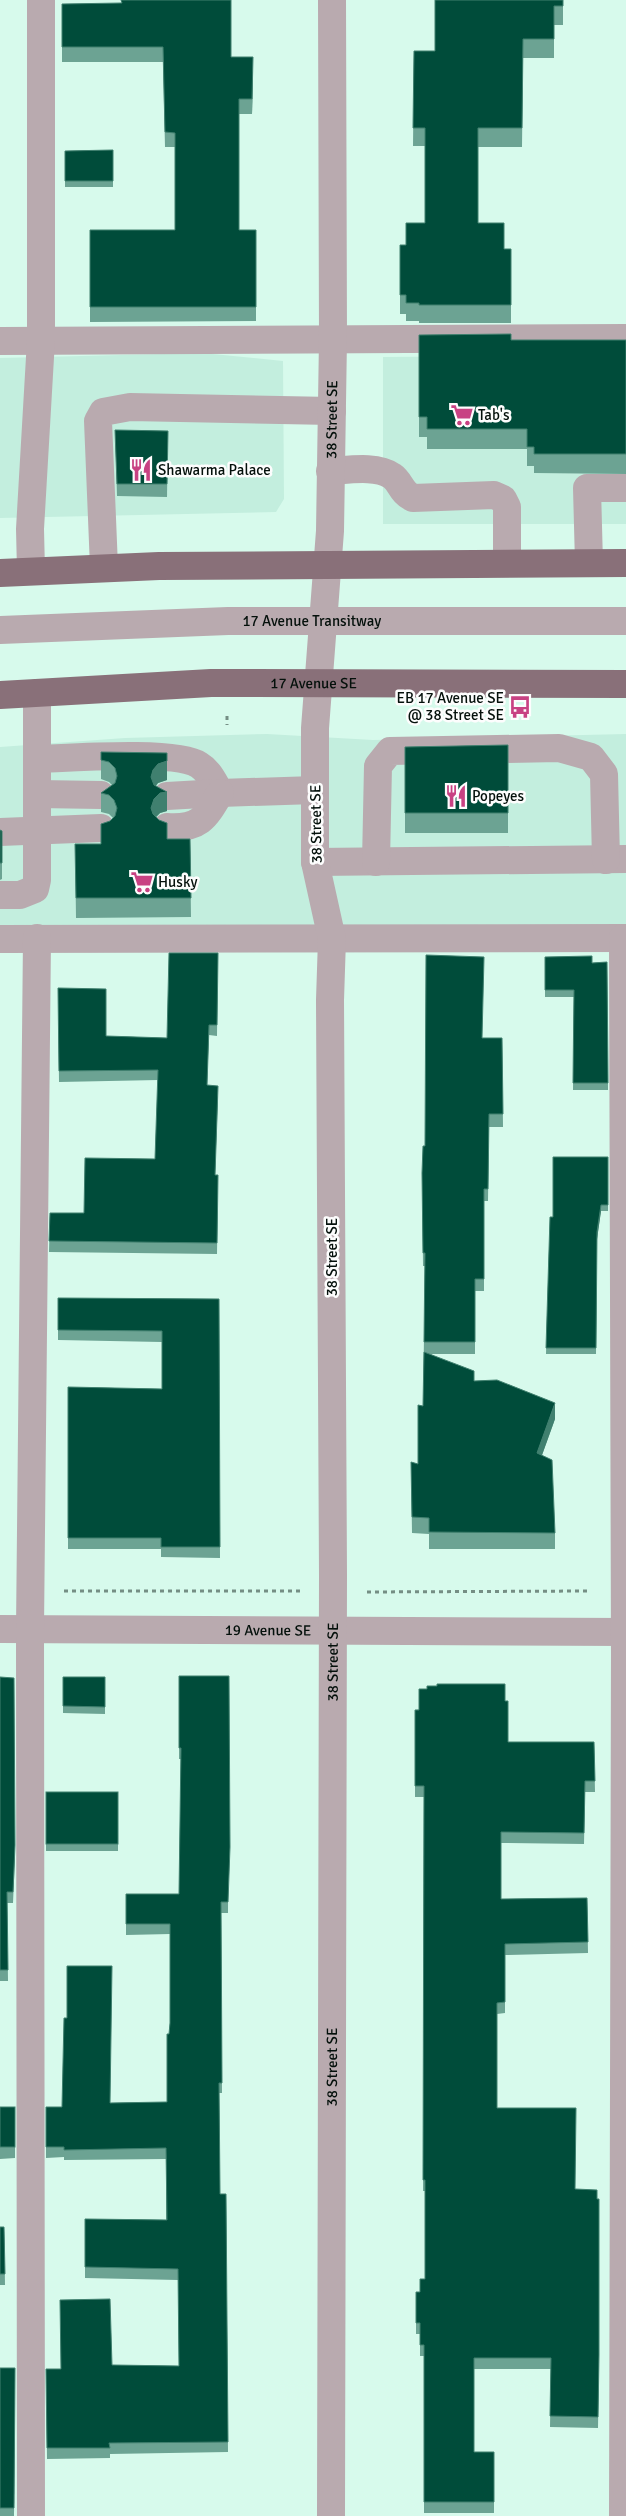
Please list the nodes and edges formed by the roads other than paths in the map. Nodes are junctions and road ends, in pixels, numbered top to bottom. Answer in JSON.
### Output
{"nodes":[{"id":1,"x":40,"y":0,"type":"edge"},
{"id":2,"x":332,"y":0,"type":"edge"},
{"id":3,"x":626,"y":338,"type":"edge"},
{"id":4,"x":333,"y":339,"type":"junction"},
{"id":5,"x":40,"y":340,"type":"junction"},
{"id":6,"x":0,"y":341,"type":"edge"},
{"id":7,"x":332,"y":411,"type":"junction"},
{"id":8,"x":330,"y":471,"type":"junction"},
{"id":9,"x":626,"y":488,"type":"edge"},
{"id":10,"x":507,"y":563,"type":"junction"},
{"id":11,"x":589,"y":563,"type":"junction"},
{"id":12,"x":626,"y":563,"type":"edge"},
{"id":13,"x":328,"y":566,"type":"junction"},
{"id":14,"x":104,"y":568,"type":"junction"},
{"id":15,"x":31,"y":571,"type":"junction"},
{"id":16,"x":0,"y":573,"type":"edge"},
{"id":17,"x":323,"y":621,"type":"junction"},
{"id":18,"x":626,"y":621,"type":"edge"},
{"id":19,"x":0,"y":630,"type":"edge"},
{"id":20,"x":318,"y":683,"type":"junction"},
{"id":21,"x":626,"y":684,"type":"edge"},
{"id":22,"x":37,"y":693,"type":"junction"},
{"id":23,"x":0,"y":695,"type":"edge"},
{"id":24,"x":37,"y":758,"type":"junction"},
{"id":25,"x":314,"y":790,"type":"junction"},
{"id":26,"x":220,"y":793,"type":"junction"},
{"id":27,"x":38,"y":794,"type":"junction"},
{"id":28,"x":101,"y":795,"type":"edge"},
{"id":29,"x":167,"y":796,"type":"dead end"},
{"id":30,"x":101,"y":828,"type":"edge"},
{"id":31,"x":167,"y":828,"type":"edge"},
{"id":32,"x":0,"y":832,"type":"edge"},
{"id":33,"x":38,"y":832,"type":"junction"},
{"id":34,"x":616,"y":860,"type":"edge"},
{"id":35,"x":315,"y":862,"type":"junction"},
{"id":36,"x":376,"y":862,"type":"junction"},
{"id":37,"x":0,"y":895,"type":"edge"},
{"id":38,"x":0,"y":938,"type":"edge"},
{"id":39,"x":36,"y":938,"type":"junction"},
{"id":40,"x":625,"y":938,"type":"edge"},
{"id":41,"x":332,"y":939,"type":"junction"},
{"id":42,"x":0,"y":1629,"type":"edge"},
{"id":43,"x":30,"y":1629,"type":"junction"},
{"id":44,"x":333,"y":1631,"type":"junction"},
{"id":45,"x":625,"y":1632,"type":"edge"},
{"id":46,"x":31,"y":2516,"type":"edge"},
{"id":47,"x":331,"y":2516,"type":"edge"},
{"id":48,"x":622,"y":2516,"type":"edge"}],
"edges":[{"from":1,"to":5,"type":"street"},
{"from":2,"to":4,"type":"street","name":"38 Street SE"},
{"from":3,"to":4,"type":"street"},
{"from":4,"to":5,"type":"street"},
{"from":4,"to":7,"type":"street","name":"38 Street SE"},
{"from":5,"to":6,"type":"street"},
{"from":5,"to":15,"type":"street"},
{"from":7,"to":8,"type":"street","name":"38 Street SE"},
{"from":7,"to":14,"type":"street"},
{"from":8,"to":10,"type":"street"},
{"from":8,"to":13,"type":"street","name":"38 Street SE"},
{"from":9,"to":11,"type":"street"},
{"from":10,"to":11,"type":"main road"},
{"from":10,"to":13,"type":"main road"},
{"from":11,"to":12,"type":"main road"},
{"from":13,"to":14,"type":"main road"},
{"from":13,"to":17,"type":"street","name":"38 Street SE"},
{"from":14,"to":15,"type":"main road"},
{"from":15,"to":16,"type":"main road"},
{"from":17,"to":18,"type":"street","name":"17 Avenue Transitway"},
{"from":17,"to":19,"type":"street","name":"17 Avenue Transitway"},
{"from":17,"to":20,"type":"street","name":"38 Street SE"},
{"from":20,"to":21,"type":"main road","name":"17 Avenue SE"},
{"from":20,"to":22,"type":"main road","name":"17 Avenue SE"},
{"from":20,"to":25,"type":"street","name":"38 Street SE"},
{"from":22,"to":23,"type":"main road","name":"17 Avenue SE"},
{"from":22,"to":24,"type":"street"},
{"from":24,"to":26,"type":"street"},
{"from":24,"to":27,"type":"street"},
{"from":25,"to":26,"type":"street"},
{"from":25,"to":35,"type":"street","name":"38 Street SE"},
{"from":26,"to":29,"type":"street"},
{"from":26,"to":31,"type":"street"},
{"from":27,"to":28,"type":"street"},
{"from":27,"to":33,"type":"street"},
{"from":30,"to":33,"type":"street"},
{"from":32,"to":33,"type":"street"},
{"from":33,"to":37,"type":"street"},
{"from":34,"to":36,"type":"street"},
{"from":34,"to":36,"type":"street"},
{"from":35,"to":36,"type":"street"},
{"from":35,"to":41,"type":"street","name":"38 Street SE"},
{"from":38,"to":39,"type":"street"},
{"from":39,"to":41,"type":"street"},
{"from":39,"to":43,"type":"street"},
{"from":40,"to":41,"type":"street"},
{"from":40,"to":45,"type":"street"},
{"from":41,"to":44,"type":"street","name":"38 Street SE"},
{"from":42,"to":43,"type":"street","name":"19 Avenue SE"},
{"from":43,"to":44,"type":"street","name":"19 Avenue SE"},
{"from":43,"to":46,"type":"street"},
{"from":44,"to":45,"type":"street","name":"19 Avenue SE"},
{"from":44,"to":47,"type":"street","name":"38 Street SE"},
{"from":45,"to":48,"type":"street"}]}
